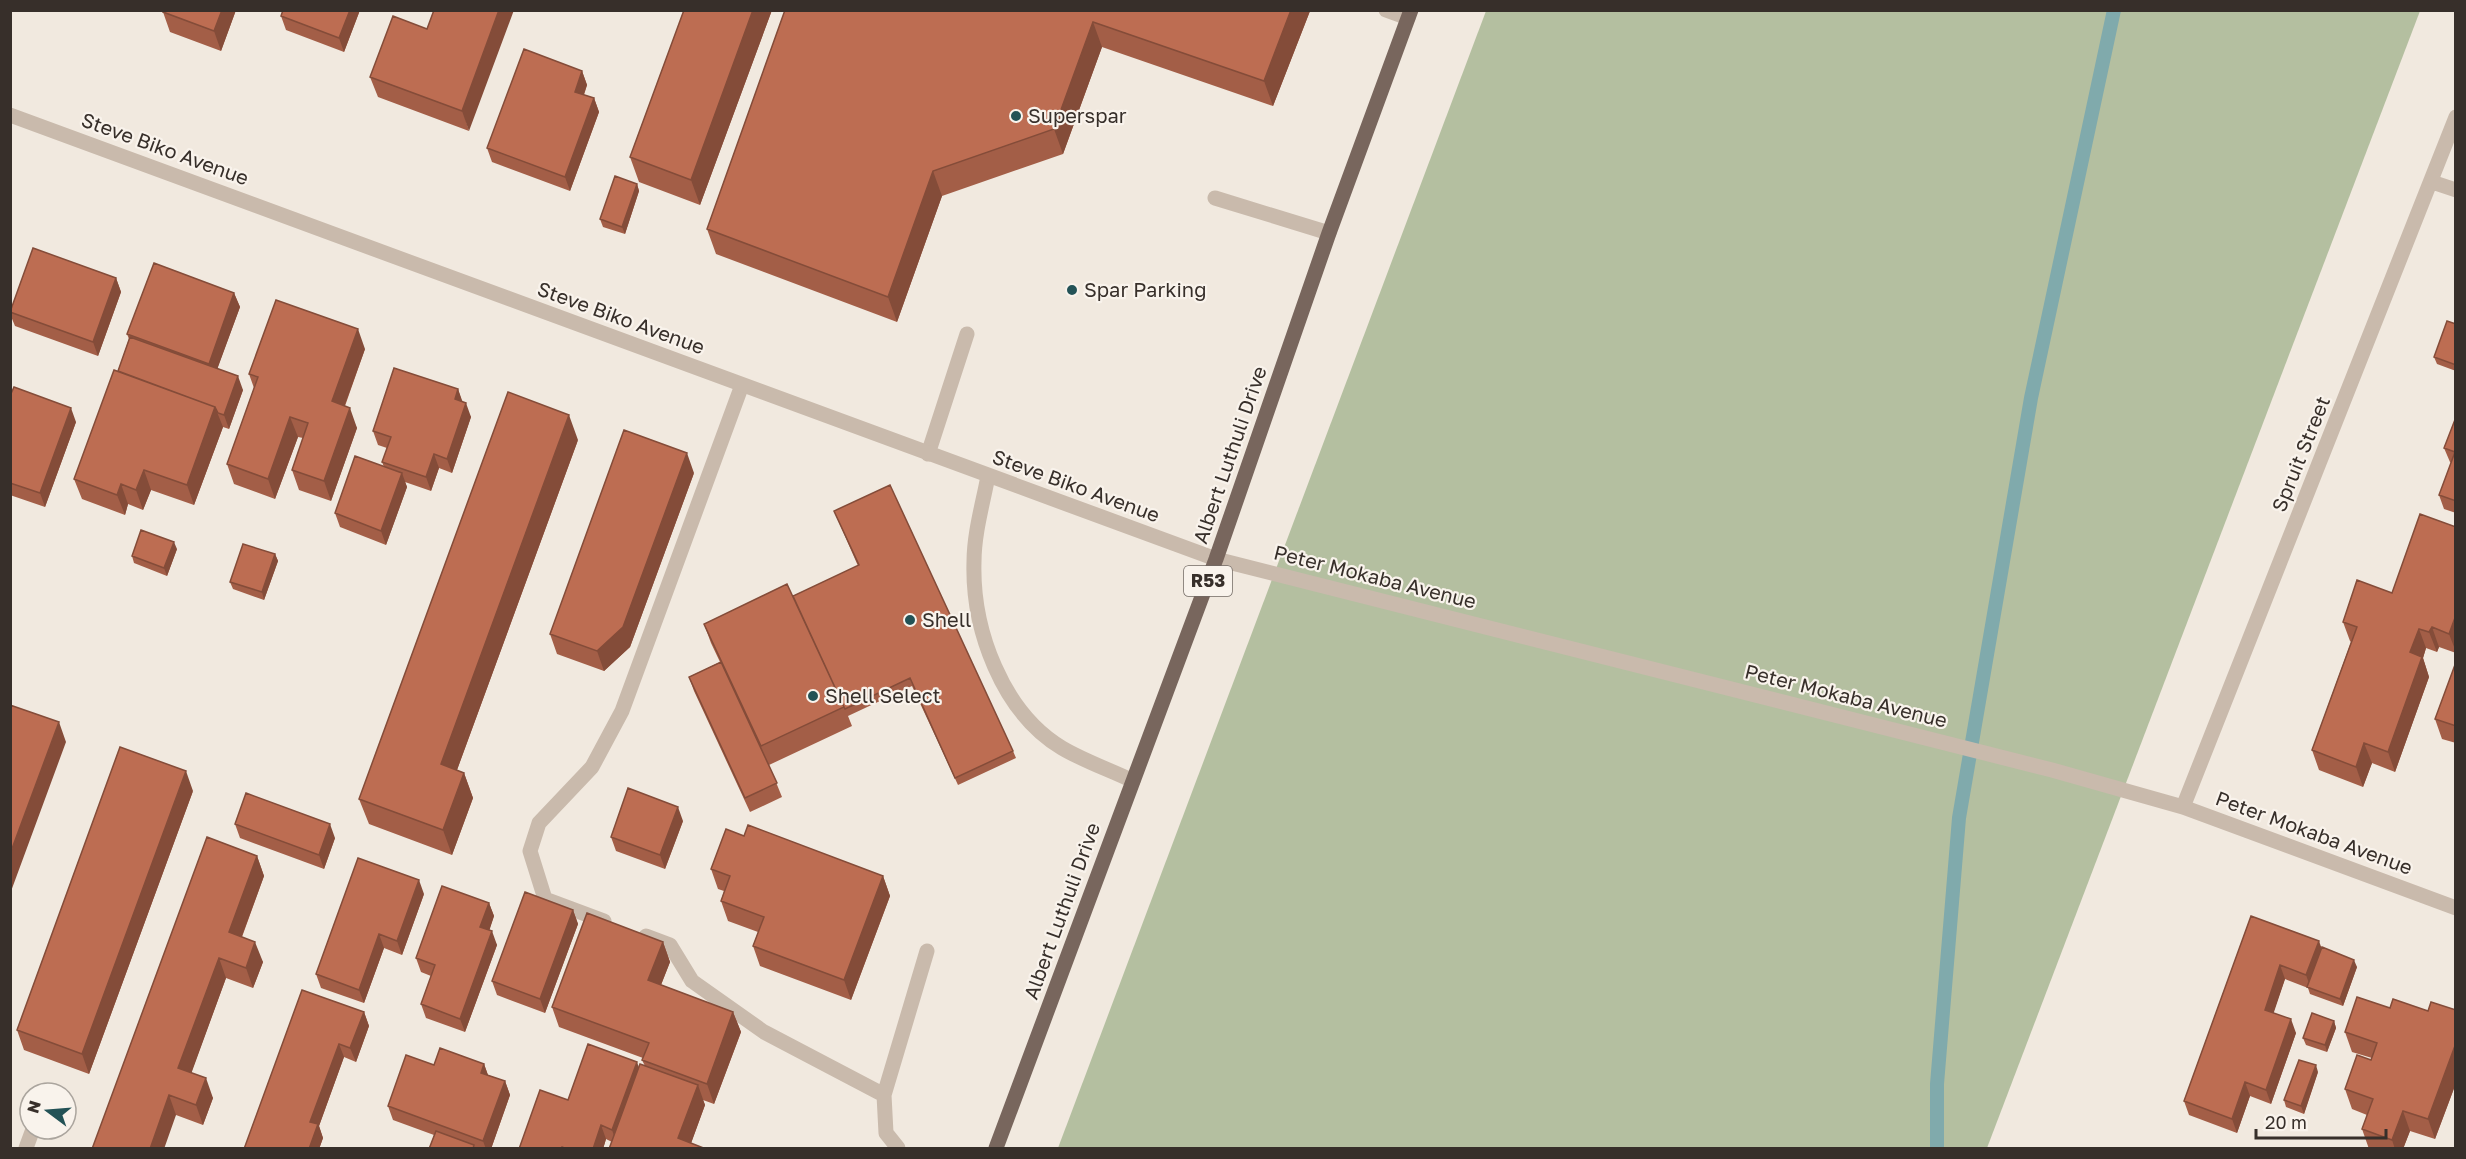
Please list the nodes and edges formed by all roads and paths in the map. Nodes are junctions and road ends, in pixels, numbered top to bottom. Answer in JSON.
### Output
{"nodes":[{"id":1,"x":1386,"y":10,"type":"edge"},
{"id":2,"x":1410,"y":14,"type":"edge"},
{"id":3,"x":10,"y":115,"type":"edge"},
{"id":4,"x":2456,"y":117,"type":"edge"},
{"id":5,"x":2432,"y":182,"type":"junction"},
{"id":6,"x":2456,"y":190,"type":"edge"},
{"id":7,"x":1215,"y":198,"type":"dead end"},
{"id":8,"x":1329,"y":233,"type":"junction"},
{"id":9,"x":967,"y":334,"type":"dead end"},
{"id":10,"x":742,"y":385,"type":"junction"},
{"id":11,"x":928,"y":454,"type":"junction"},
{"id":12,"x":988,"y":476,"type":"junction"},
{"id":13,"x":1216,"y":560,"type":"junction"},
{"id":14,"x":1133,"y":781,"type":"junction"},
{"id":15,"x":2183,"y":807,"type":"junction"},
{"id":16,"x":2456,"y":908,"type":"edge"},
{"id":17,"x":927,"y":951,"type":"dead end"},
{"id":18,"x":884,"y":1095,"type":"junction"},
{"id":19,"x":898,"y":1149,"type":"edge"},
{"id":20,"x":996,"y":1149,"type":"edge"}],
"edges":[{"from":1,"to":2,"type":"street"},
{"from":2,"to":8,"type":"main road","name":"Albert Luthuli Drive","number":"R53"},
{"from":3,"to":10,"type":"street","name":"Steve Biko Avenue"},
{"from":4,"to":5,"type":"street","name":"Spruit Street"},
{"from":5,"to":6,"type":"street"},
{"from":5,"to":15,"type":"street","name":"Spruit Street"},
{"from":7,"to":8,"type":"street"},
{"from":8,"to":13,"type":"main road","name":"Albert Luthuli Drive","number":"R53"},
{"from":9,"to":11,"type":"street"},
{"from":10,"to":11,"type":"street","name":"Steve Biko Avenue"},
{"from":10,"to":18,"type":"street"},
{"from":11,"to":12,"type":"street","name":"Steve Biko Avenue"},
{"from":12,"to":13,"type":"street","name":"Steve Biko Avenue"},
{"from":12,"to":14,"type":"street"},
{"from":13,"to":14,"type":"main road","name":"Albert Luthuli Drive","number":"R53"},
{"from":13,"to":15,"type":"street","name":"Peter Mokaba Avenue"},
{"from":14,"to":20,"type":"main road","name":"Albert Luthuli Drive","number":"R53"},
{"from":15,"to":16,"type":"street","name":"Peter Mokaba Avenue"},
{"from":17,"to":18,"type":"street"},
{"from":18,"to":19,"type":"street"}]}
